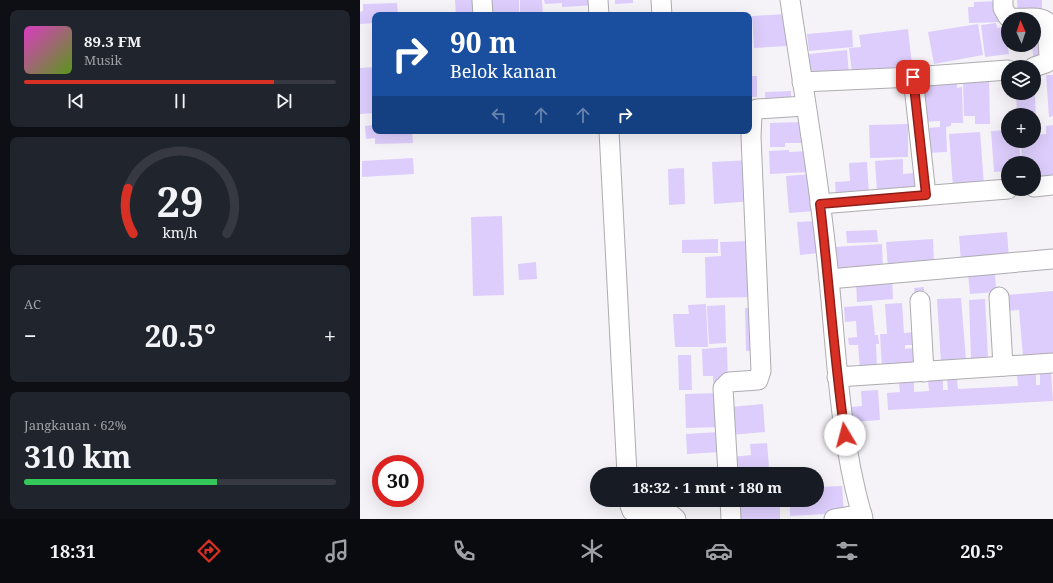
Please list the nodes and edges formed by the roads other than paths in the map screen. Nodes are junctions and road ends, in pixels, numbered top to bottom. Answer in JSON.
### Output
{"nodes":[{"id":1,"x":482,"y":0,"type":"edge"},
{"id":2,"x":598,"y":0,"type":"edge"},
{"id":3,"x":661,"y":0,"type":"edge"},
{"id":4,"x":790,"y":0,"type":"edge"},
{"id":5,"x":1003,"y":0,"type":"edge"},
{"id":6,"x":483,"y":12,"type":"edge"},
{"id":7,"x":599,"y":12,"type":"edge"},
{"id":8,"x":662,"y":12,"type":"edge"},
{"id":9,"x":1041,"y":65,"type":"edge"},
{"id":10,"x":1001,"y":71,"type":"edge"},
{"id":11,"x":913,"y":77,"type":"junction"},
{"id":12,"x":802,"y":82,"type":"junction"},
{"id":13,"x":805,"y":106,"type":"junction"},
{"id":14,"x":609,"y":134,"type":"edge"},
{"id":15,"x":1053,"y":185,"type":"edge"},
{"id":16,"x":1041,"y":186,"type":"edge"},
{"id":17,"x":1001,"y":190,"type":"edge"},
{"id":18,"x":926,"y":195,"type":"junction"},
{"id":19,"x":820,"y":204,"type":"junction"},
{"id":20,"x":1053,"y":259,"type":"edge"},
{"id":21,"x":829,"y":279,"type":"junction"},
{"id":22,"x":998,"y":297,"type":"dead end"},
{"id":23,"x":920,"y":301,"type":"dead end"},
{"id":24,"x":1053,"y":363,"type":"edge"},
{"id":25,"x":1003,"y":366,"type":"junction"},
{"id":26,"x":924,"y":372,"type":"junction"},
{"id":27,"x":837,"y":377,"type":"junction"},
{"id":28,"x":627,"y":467,"type":"edge"},
{"id":29,"x":728,"y":467,"type":"edge"},
{"id":30,"x":631,"y":507,"type":"edge"},
{"id":31,"x":730,"y":507,"type":"edge"},
{"id":32,"x":862,"y":517,"type":"edge"},
{"id":33,"x":676,"y":519,"type":"edge"},
{"id":34,"x":731,"y":519,"type":"edge"},
{"id":35,"x":834,"y":519,"type":"edge"}],
"edges":[{"from":1,"to":6,"type":"street"},
{"from":2,"to":7,"type":"street"},
{"from":3,"to":8,"type":"street"},
{"from":4,"to":12,"type":"street"},
{"from":5,"to":9,"type":"street"},
{"from":10,"to":11,"type":"street"},
{"from":11,"to":12,"type":"street"},
{"from":11,"to":18,"type":"street"},
{"from":12,"to":13,"type":"street"},
{"from":13,"to":19,"type":"street"},
{"from":13,"to":29,"type":"street"},
{"from":14,"to":28,"type":"street"},
{"from":15,"to":16,"type":"street"},
{"from":17,"to":18,"type":"street"},
{"from":18,"to":19,"type":"street"},
{"from":19,"to":21,"type":"street"},
{"from":20,"to":21,"type":"street"},
{"from":21,"to":27,"type":"street"},
{"from":22,"to":25,"type":"street"},
{"from":23,"to":26,"type":"street"},
{"from":24,"to":25,"type":"street"},
{"from":25,"to":26,"type":"street"},
{"from":26,"to":27,"type":"street"},
{"from":27,"to":32,"type":"street"},
{"from":30,"to":33,"type":"street"},
{"from":31,"to":34,"type":"street"},
{"from":32,"to":35,"type":"street"}]}
